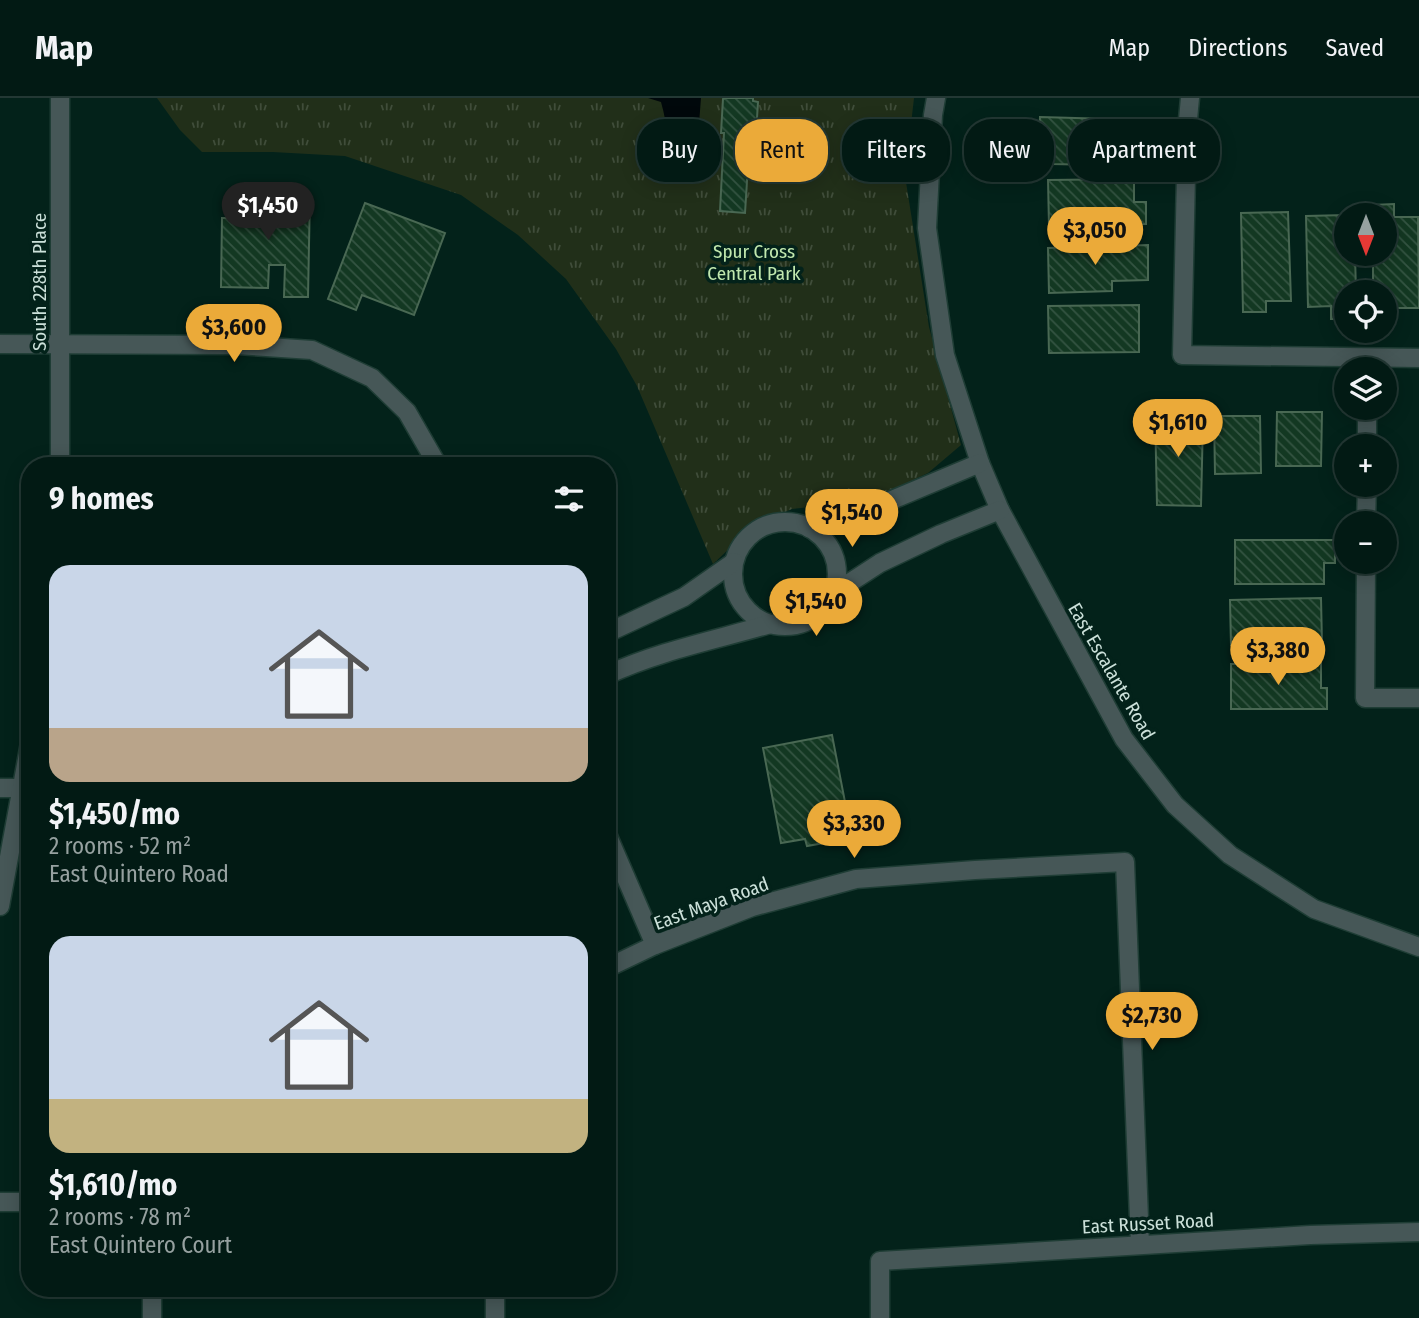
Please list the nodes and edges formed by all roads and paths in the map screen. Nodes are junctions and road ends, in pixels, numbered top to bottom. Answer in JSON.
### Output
{"nodes":[{"id":1,"x":60,"y":98,"type":"edge"},
{"id":2,"x":936,"y":98,"type":"edge"},
{"id":3,"x":1190,"y":98,"type":"edge"},
{"id":4,"x":0,"y":344,"type":"edge"},
{"id":5,"x":60,"y":344,"type":"junction"},
{"id":6,"x":1419,"y":358,"type":"edge"},
{"id":7,"x":1397,"y":361,"type":"edge"},
{"id":8,"x":1334,"y":362,"type":"edge"},
{"id":9,"x":60,"y":457,"type":"edge"},
{"id":10,"x":433,"y":457,"type":"edge"},
{"id":11,"x":980,"y":463,"type":"junction"},
{"id":12,"x":1000,"y":510,"type":"junction"},
{"id":13,"x":810,"y":528,"type":"junction"},
{"id":14,"x":734,"y":562,"type":"junction"},
{"id":15,"x":1366,"y":574,"type":"edge"},
{"id":16,"x":834,"y":593,"type":"junction"},
{"id":17,"x":770,"y":624,"type":"junction"},
{"id":18,"x":616,"y":628,"type":"edge"},
{"id":19,"x":616,"y":672,"type":"edge"},
{"id":20,"x":1419,"y":698,"type":"edge"},
{"id":21,"x":0,"y":788,"type":"edge"},
{"id":22,"x":21,"y":788,"type":"edge"},
{"id":23,"x":21,"y":793,"type":"edge"},
{"id":24,"x":616,"y":855,"type":"edge"},
{"id":25,"x":0,"y":906,"type":"edge"},
{"id":26,"x":655,"y":945,"type":"junction"},
{"id":27,"x":1419,"y":947,"type":"edge"},
{"id":28,"x":616,"y":964,"type":"edge"},
{"id":29,"x":0,"y":1202,"type":"edge"},
{"id":30,"x":21,"y":1202,"type":"edge"},
{"id":31,"x":1419,"y":1232,"type":"edge"},
{"id":32,"x":1140,"y":1244,"type":"junction"},
{"id":33,"x":152,"y":1297,"type":"edge"},
{"id":34,"x":495,"y":1297,"type":"edge"},
{"id":35,"x":152,"y":1318,"type":"edge"},
{"id":36,"x":495,"y":1318,"type":"edge"},
{"id":37,"x":880,"y":1318,"type":"edge"}],
"edges":[{"from":1,"to":5,"type":"street","name":"South 228th Place"},
{"from":2,"to":11,"type":"street","name":"East Escalante Road"},
{"from":3,"to":8,"type":"street"},
{"from":4,"to":5,"type":"street"},
{"from":5,"to":9,"type":"street","name":"South 228th Place"},
{"from":5,"to":10,"type":"street"},
{"from":6,"to":7,"type":"street"},
{"from":11,"to":12,"type":"street","name":"East Escalante Road"},
{"from":11,"to":13,"type":"street"},
{"from":12,"to":16,"type":"street"},
{"from":12,"to":27,"type":"street","name":"East Escalante Road"},
{"from":13,"to":14,"type":"street"},
{"from":13,"to":16,"type":"street"},
{"from":14,"to":17,"type":"street"},
{"from":14,"to":18,"type":"street"},
{"from":15,"to":20,"type":"street"},
{"from":16,"to":17,"type":"street"},
{"from":17,"to":19,"type":"street"},
{"from":21,"to":22,"type":"street"},
{"from":23,"to":25,"type":"street"},
{"from":24,"to":26,"type":"street"},
{"from":26,"to":28,"type":"street","name":"East Maya Road"},
{"from":26,"to":32,"type":"street","name":"East Maya Road"},
{"from":29,"to":30,"type":"street"},
{"from":31,"to":32,"type":"street","name":"East Russet Road"},
{"from":32,"to":37,"type":"street","name":"East Russet Road"},
{"from":33,"to":35,"type":"street"},
{"from":34,"to":36,"type":"street"}]}
